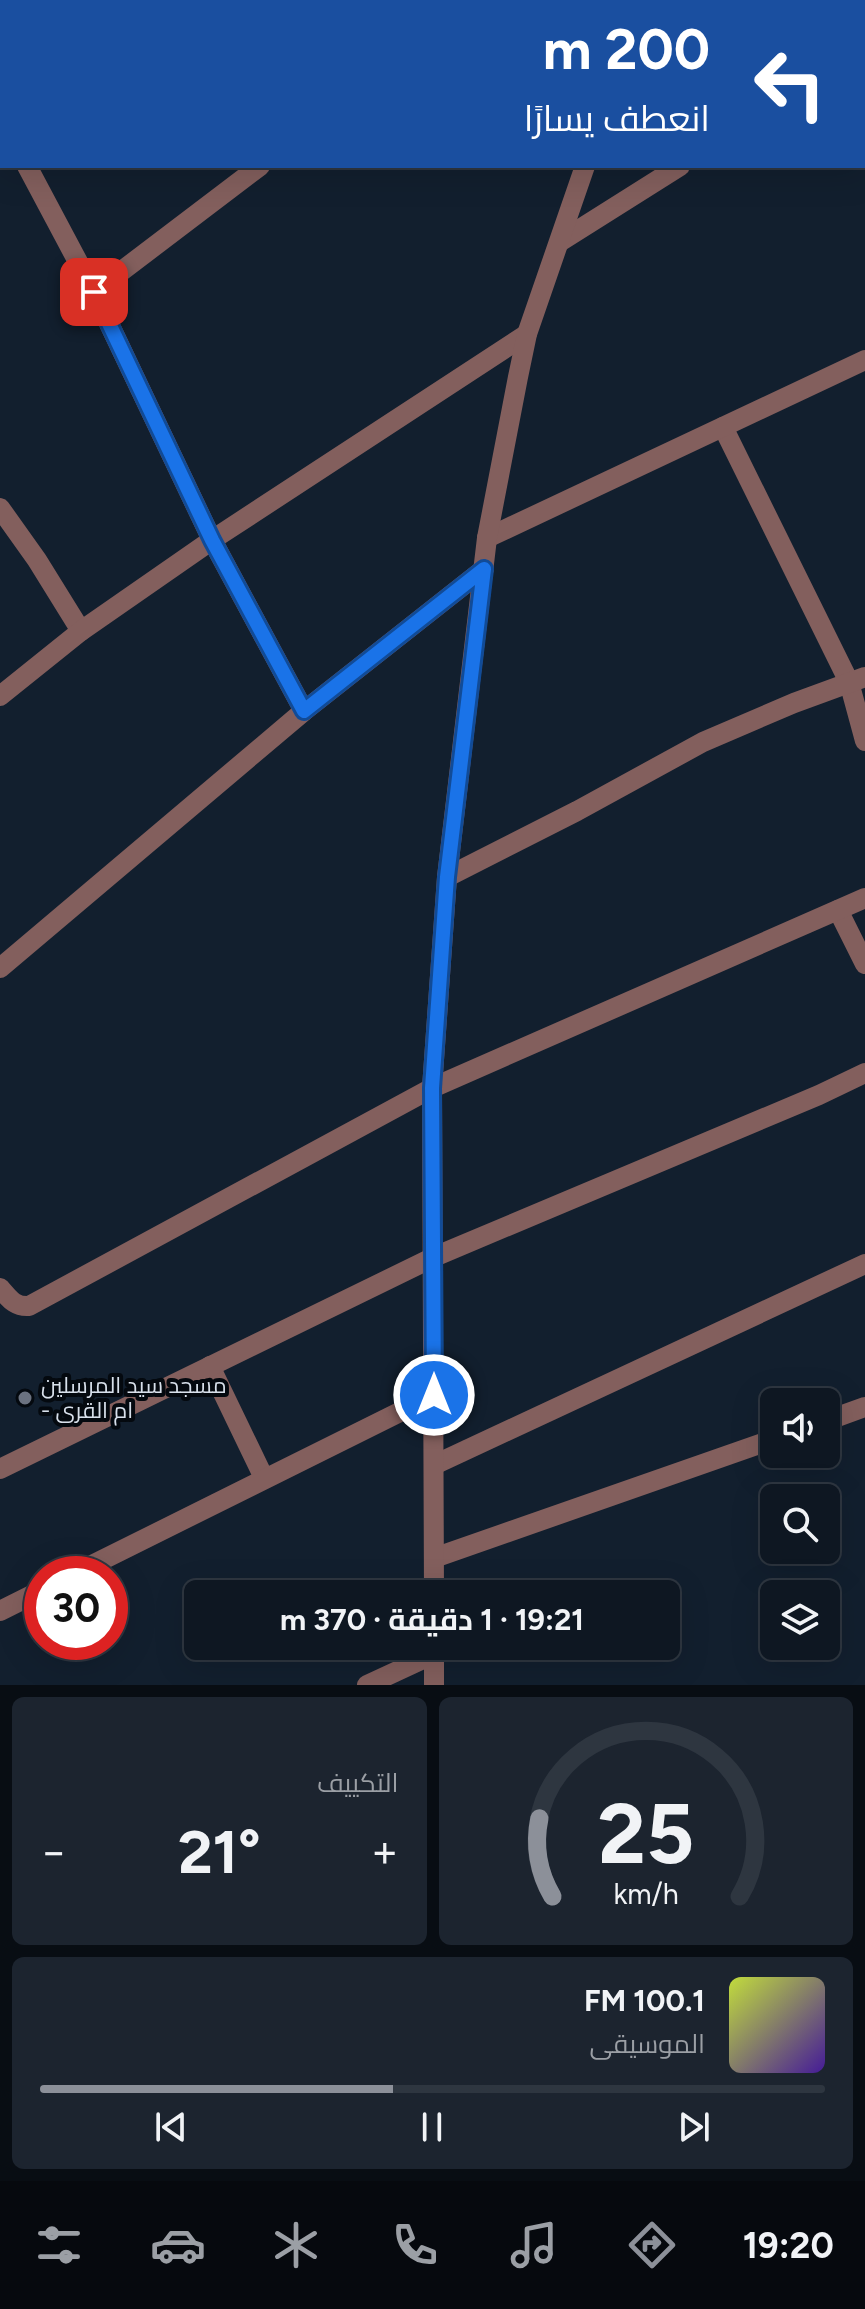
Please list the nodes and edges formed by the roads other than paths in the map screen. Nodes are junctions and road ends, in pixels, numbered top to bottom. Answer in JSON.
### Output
{"nodes":[{"id":1,"x":28,"y":168,"type":"edge"},
{"id":2,"x":257,"y":168,"type":"edge"},
{"id":3,"x":584,"y":168,"type":"edge"},
{"id":4,"x":677,"y":168,"type":"edge"},
{"id":5,"x":561,"y":241,"type":"junction"},
{"id":6,"x":94,"y":292,"type":"junction"},
{"id":7,"x":527,"y":334,"type":"junction"},
{"id":8,"x":865,"y":360,"type":"edge"},
{"id":9,"x":723,"y":427,"type":"junction"},
{"id":10,"x":0,"y":508,"type":"edge"},
{"id":11,"x":487,"y":538,"type":"junction"},
{"id":12,"x":212,"y":540,"type":"junction"},
{"id":13,"x":484,"y":569,"type":"junction"},
{"id":14,"x":81,"y":631,"type":"junction"},
{"id":15,"x":857,"y":680,"type":"edge"},
{"id":16,"x":0,"y":696,"type":"edge"},
{"id":17,"x":304,"y":711,"type":"junction"},
{"id":18,"x":865,"y":741,"type":"edge"},
{"id":19,"x":447,"y":877,"type":"junction"},
{"id":20,"x":865,"y":898,"type":"edge"},
{"id":21,"x":838,"y":910,"type":"junction"},
{"id":22,"x":865,"y":964,"type":"edge"},
{"id":23,"x":0,"y":968,"type":"edge"},
{"id":24,"x":865,"y":1073,"type":"edge"},
{"id":25,"x":432,"y":1088,"type":"junction"},
{"id":26,"x":434,"y":1257,"type":"junction"},
{"id":27,"x":865,"y":1264,"type":"edge"},
{"id":28,"x":0,"y":1288,"type":"edge"},
{"id":29,"x":210,"y":1366,"type":"junction"},
{"id":30,"x":434,"y":1395,"type":"junction"},
{"id":31,"x":865,"y":1407,"type":"edge"},
{"id":32,"x":840,"y":1416,"type":"edge"},
{"id":33,"x":760,"y":1444,"type":"edge"},
{"id":34,"x":434,"y":1465,"type":"junction"},
{"id":35,"x":0,"y":1469,"type":"edge"},
{"id":36,"x":264,"y":1478,"type":"junction"},
{"id":37,"x":110,"y":1556,"type":"edge"},
{"id":38,"x":434,"y":1558,"type":"junction"},
{"id":39,"x":434,"y":1580,"type":"edge"},
{"id":40,"x":24,"y":1599,"type":"edge"},
{"id":41,"x":0,"y":1611,"type":"edge"},
{"id":42,"x":415,"y":1660,"type":"edge"},
{"id":43,"x":434,"y":1660,"type":"edge"},
{"id":44,"x":367,"y":1685,"type":"edge"},
{"id":45,"x":434,"y":1685,"type":"edge"}],
"edges":[{"from":1,"to":6,"type":"street"},
{"from":2,"to":6,"type":"street"},
{"from":3,"to":5,"type":"street"},
{"from":4,"to":5,"type":"street"},
{"from":5,"to":7,"type":"street"},
{"from":6,"to":12,"type":"street"},
{"from":7,"to":11,"type":"street"},
{"from":7,"to":12,"type":"street"},
{"from":8,"to":9,"type":"street"},
{"from":9,"to":11,"type":"street"},
{"from":9,"to":15,"type":"street"},
{"from":10,"to":14,"type":"street"},
{"from":11,"to":13,"type":"street"},
{"from":12,"to":14,"type":"street"},
{"from":12,"to":17,"type":"street"},
{"from":13,"to":17,"type":"street"},
{"from":13,"to":19,"type":"street"},
{"from":14,"to":16,"type":"street"},
{"from":15,"to":18,"type":"street"},
{"from":15,"to":19,"type":"street"},
{"from":17,"to":23,"type":"street"},
{"from":19,"to":25,"type":"street"},
{"from":20,"to":21,"type":"street"},
{"from":21,"to":22,"type":"street"},
{"from":21,"to":25,"type":"street"},
{"from":24,"to":26,"type":"street"},
{"from":25,"to":26,"type":"street"},
{"from":25,"to":28,"type":"street"},
{"from":26,"to":29,"type":"street"},
{"from":26,"to":30,"type":"street"},
{"from":27,"to":34,"type":"street"},
{"from":29,"to":35,"type":"street"},
{"from":29,"to":36,"type":"street"},
{"from":30,"to":34,"type":"street"},
{"from":30,"to":36,"type":"street"},
{"from":31,"to":32,"type":"street"},
{"from":33,"to":38,"type":"street"},
{"from":34,"to":38,"type":"street"},
{"from":36,"to":37,"type":"street"},
{"from":38,"to":39,"type":"street"},
{"from":40,"to":41,"type":"street"},
{"from":42,"to":44,"type":"street"},
{"from":43,"to":45,"type":"street"}]}
